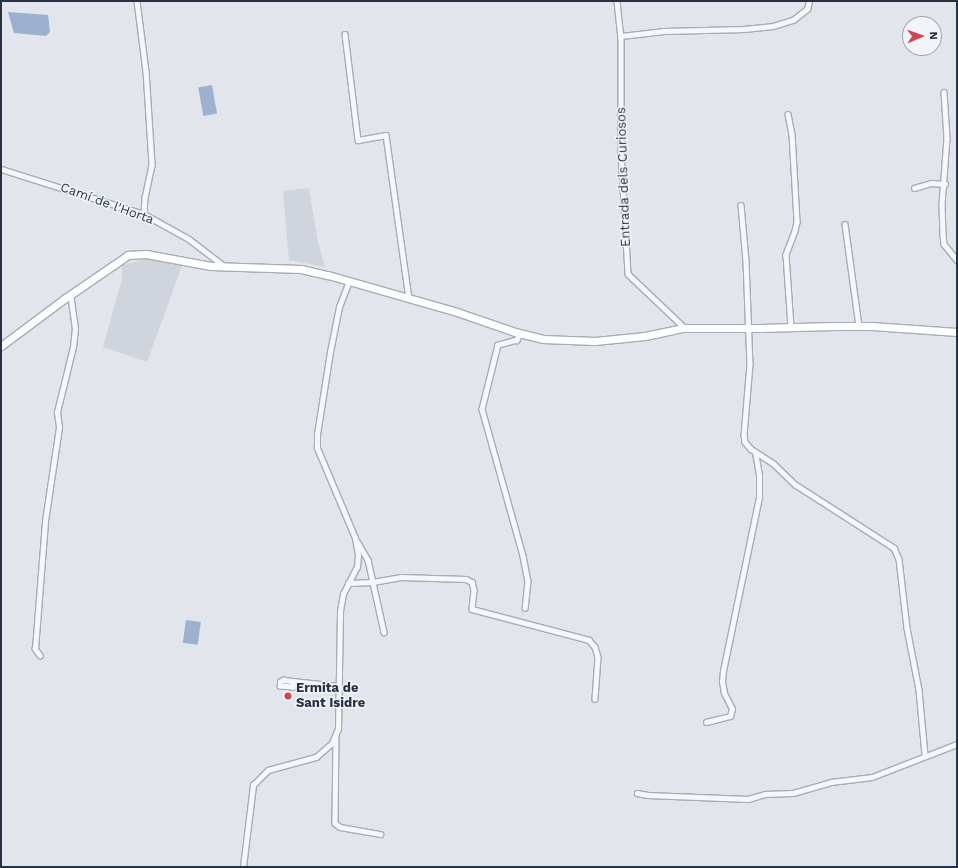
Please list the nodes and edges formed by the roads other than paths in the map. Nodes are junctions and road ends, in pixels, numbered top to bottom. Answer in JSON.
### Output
{"nodes":[{"id":1,"x":137,"y":1,"type":"edge"},
{"id":2,"x":616,"y":1,"type":"edge"},
{"id":3,"x":809,"y":1,"type":"edge"},
{"id":4,"x":346,"y":34,"type":"dead end"},
{"id":5,"x":621,"y":36,"type":"junction"},
{"id":6,"x":944,"y":92,"type":"dead end"},
{"id":7,"x":788,"y":114,"type":"dead end"},
{"id":8,"x":1,"y":169,"type":"edge"},
{"id":9,"x":945,"y":184,"type":"junction"},
{"id":10,"x":914,"y":188,"type":"dead end"},
{"id":11,"x":741,"y":205,"type":"dead end"},
{"id":12,"x":144,"y":214,"type":"junction"},
{"id":13,"x":845,"y":224,"type":"dead end"},
{"id":14,"x":957,"y":260,"type":"edge"},
{"id":15,"x":225,"y":267,"type":"junction"},
{"id":16,"x":349,"y":281,"type":"junction"},
{"id":17,"x":70,"y":295,"type":"junction"},
{"id":18,"x":409,"y":298,"type":"junction"},
{"id":19,"x":859,"y":326,"type":"junction"},
{"id":20,"x":792,"y":327,"type":"junction"},
{"id":21,"x":685,"y":328,"type":"junction"},
{"id":22,"x":747,"y":328,"type":"junction"},
{"id":23,"x":957,"y":332,"type":"edge"},
{"id":24,"x":520,"y":333,"type":"junction"},
{"id":25,"x":1,"y":346,"type":"edge"},
{"id":26,"x":755,"y":452,"type":"junction"},
{"id":27,"x":355,"y":538,"type":"junction"},
{"id":28,"x":373,"y":582,"type":"junction"},
{"id":29,"x":348,"y":583,"type":"junction"},
{"id":30,"x":525,"y":608,"type":"dead end"},
{"id":31,"x":384,"y":632,"type":"dead end"},
{"id":32,"x":40,"y":656,"type":"dead end"},
{"id":33,"x":293,"y":681,"type":"dead end"},
{"id":34,"x":339,"y":686,"type":"junction"},
{"id":35,"x":595,"y":699,"type":"dead end"},
{"id":36,"x":706,"y":722,"type":"dead end"},
{"id":37,"x":336,"y":734,"type":"junction"},
{"id":38,"x":957,"y":744,"type":"edge"},
{"id":39,"x":925,"y":755,"type":"junction"},
{"id":40,"x":637,"y":793,"type":"dead end"},
{"id":41,"x":380,"y":834,"type":"dead end"},
{"id":42,"x":243,"y":867,"type":"edge"}],
"edges":[{"from":1,"to":12,"type":"street"},
{"from":2,"to":5,"type":"street","name":"Entrada dels Curiosos"},
{"from":3,"to":5,"type":"street"},
{"from":4,"to":18,"type":"street"},
{"from":5,"to":21,"type":"street","name":"Entrada dels Curiosos"},
{"from":6,"to":9,"type":"street"},
{"from":7,"to":20,"type":"street"},
{"from":8,"to":12,"type":"street","name":"Camí de l'Horta"},
{"from":9,"to":10,"type":"street"},
{"from":9,"to":14,"type":"street"},
{"from":11,"to":22,"type":"street"},
{"from":12,"to":15,"type":"street","name":"Camí de l'Horta"},
{"from":13,"to":19,"type":"street"},
{"from":15,"to":16,"type":"main road"},
{"from":15,"to":17,"type":"main road"},
{"from":16,"to":18,"type":"main road"},
{"from":16,"to":27,"type":"street"},
{"from":17,"to":25,"type":"main road"},
{"from":17,"to":32,"type":"street"},
{"from":18,"to":24,"type":"main road"},
{"from":19,"to":20,"type":"main road"},
{"from":19,"to":23,"type":"main road"},
{"from":20,"to":22,"type":"main road"},
{"from":21,"to":22,"type":"main road"},
{"from":21,"to":24,"type":"main road"},
{"from":22,"to":26,"type":"street"},
{"from":24,"to":30,"type":"street"},
{"from":26,"to":36,"type":"street"},
{"from":26,"to":39,"type":"street"},
{"from":27,"to":28,"type":"street"},
{"from":27,"to":29,"type":"street"},
{"from":28,"to":29,"type":"street"},
{"from":28,"to":31,"type":"street"},
{"from":28,"to":35,"type":"street"},
{"from":29,"to":34,"type":"street"},
{"from":33,"to":34,"type":"street"},
{"from":34,"to":37,"type":"street"},
{"from":37,"to":41,"type":"street"},
{"from":37,"to":42,"type":"street"},
{"from":38,"to":39,"type":"street"},
{"from":39,"to":40,"type":"street"}]}
